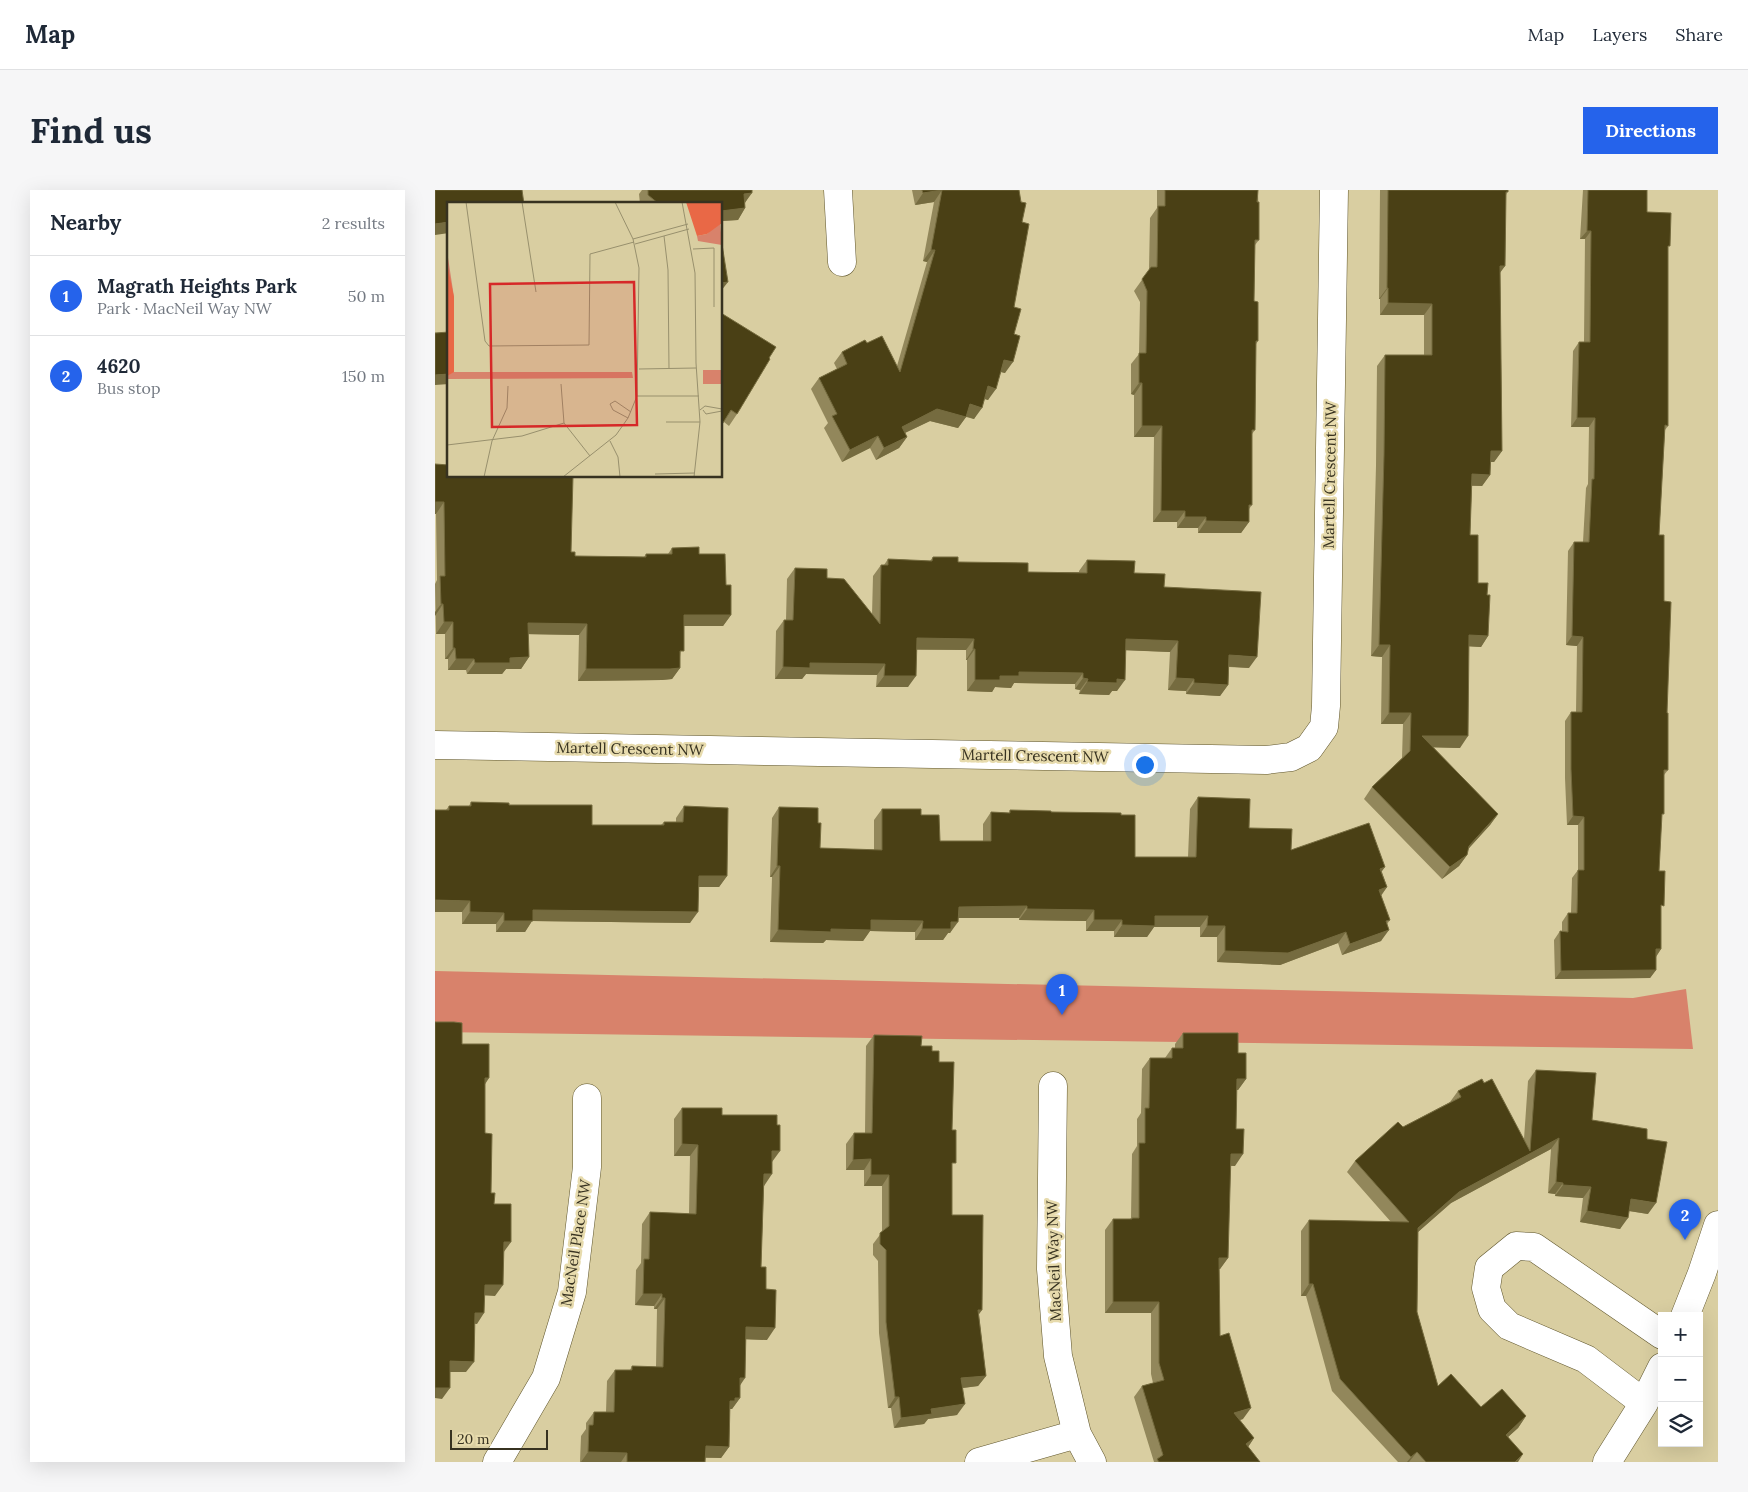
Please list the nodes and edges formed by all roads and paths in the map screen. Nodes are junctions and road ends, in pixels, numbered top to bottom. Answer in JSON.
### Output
{"nodes":[{"id":1,"x":838,"y":190,"type":"edge"},
{"id":2,"x":1334,"y":190,"type":"edge"},
{"id":3,"x":842,"y":262,"type":"dead end"},
{"id":4,"x":435,"y":745,"type":"edge"},
{"id":5,"x":1053,"y":1086,"type":"dead end"},
{"id":6,"x":587,"y":1098,"type":"dead end"},
{"id":7,"x":1718,"y":1225,"type":"edge"},
{"id":8,"x":1687,"y":1312,"type":"edge"},
{"id":9,"x":1658,"y":1332,"type":"edge"},
{"id":10,"x":1658,"y":1375,"type":"edge"},
{"id":11,"x":1644,"y":1403,"type":"junction"},
{"id":12,"x":1077,"y":1434,"type":"junction"},
{"id":13,"x":497,"y":1462,"type":"edge"},
{"id":14,"x":979,"y":1462,"type":"edge"},
{"id":15,"x":1093,"y":1462,"type":"edge"},
{"id":16,"x":1607,"y":1462,"type":"edge"}],
"edges":[{"from":1,"to":3,"type":"street"},
{"from":2,"to":4,"type":"street","name":"Martell Crescent NW"},
{"from":5,"to":12,"type":"street","name":"MacNeil Way NW"},
{"from":6,"to":13,"type":"street","name":"MacNeil Place NW"},
{"from":7,"to":8,"type":"street"},
{"from":9,"to":11,"type":"street"},
{"from":10,"to":11,"type":"street"},
{"from":11,"to":16,"type":"street"},
{"from":12,"to":14,"type":"street"},
{"from":12,"to":15,"type":"street","name":"MacNeil Way NW"}]}
